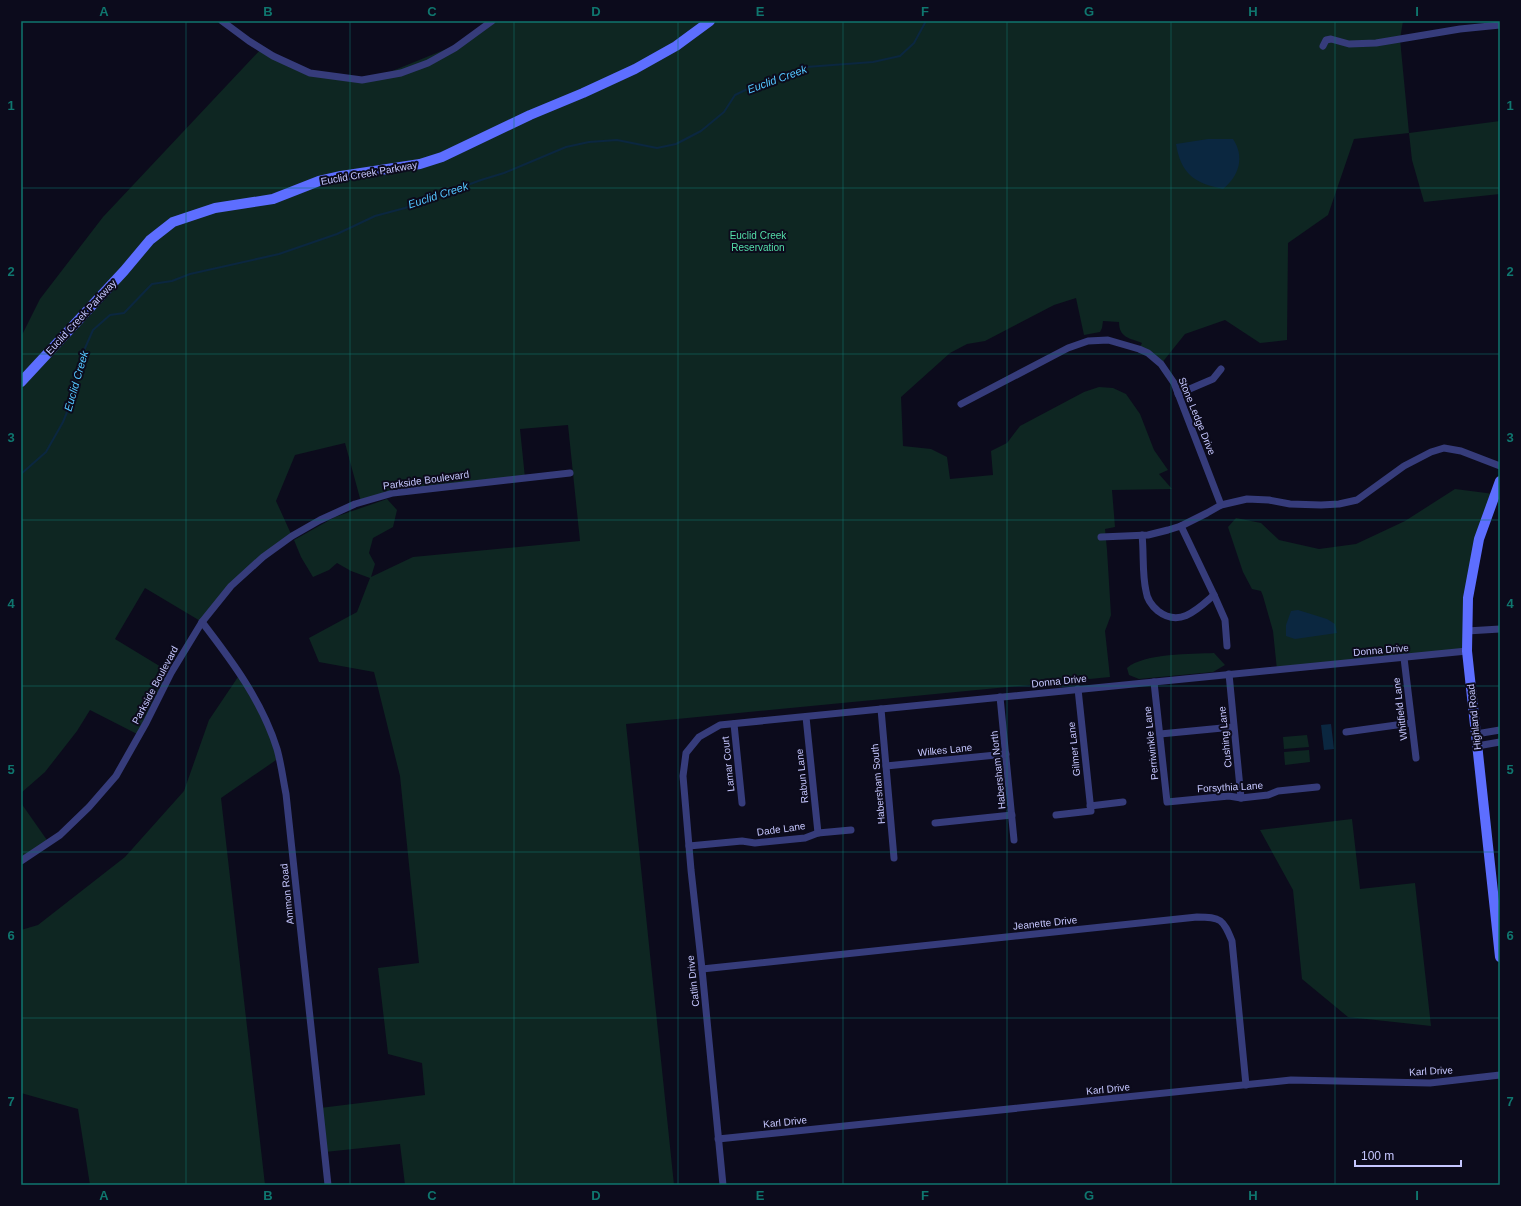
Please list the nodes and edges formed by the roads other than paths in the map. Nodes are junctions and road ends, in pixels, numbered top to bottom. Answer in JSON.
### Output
{"nodes":[{"id":1,"x":222,"y":21,"type":"edge"},
{"id":2,"x":492,"y":21,"type":"edge"},
{"id":3,"x":710,"y":21,"type":"edge"},
{"id":4,"x":1500,"y":25,"type":"edge"},
{"id":5,"x":1323,"y":46,"type":"dead end"},
{"id":6,"x":1221,"y":369,"type":"dead end"},
{"id":7,"x":21,"y":382,"type":"edge"},
{"id":8,"x":1178,"y":394,"type":"junction"},
{"id":9,"x":961,"y":404,"type":"dead end"},
{"id":10,"x":1500,"y":466,"type":"edge"},
{"id":11,"x":570,"y":473,"type":"dead end"},
{"id":12,"x":1500,"y":481,"type":"edge"},
{"id":13,"x":1221,"y":505,"type":"junction"},
{"id":14,"x":1181,"y":526,"type":"junction"},
{"id":15,"x":1142,"y":535,"type":"junction"},
{"id":16,"x":1101,"y":537,"type":"dead end"},
{"id":17,"x":1214,"y":595,"type":"junction"},
{"id":18,"x":202,"y":622,"type":"junction"},
{"id":19,"x":1500,"y":629,"type":"edge"},
{"id":20,"x":1467,"y":631,"type":"junction"},
{"id":21,"x":1227,"y":646,"type":"dead end"},
{"id":22,"x":1467,"y":652,"type":"junction"},
{"id":23,"x":1404,"y":658,"type":"junction"},
{"id":24,"x":1229,"y":674,"type":"junction"},
{"id":25,"x":1154,"y":682,"type":"junction"},
{"id":26,"x":1078,"y":689,"type":"junction"},
{"id":27,"x":1000,"y":697,"type":"junction"},
{"id":28,"x":881,"y":709,"type":"junction"},
{"id":29,"x":806,"y":717,"type":"junction"},
{"id":30,"x":1411,"y":723,"type":"junction"},
{"id":31,"x":734,"y":724,"type":"junction"},
{"id":32,"x":1233,"y":727,"type":"junction"},
{"id":33,"x":1500,"y":730,"type":"edge"},
{"id":34,"x":1346,"y":732,"type":"dead end"},
{"id":35,"x":1160,"y":734,"type":"junction"},
{"id":36,"x":1476,"y":734,"type":"junction"},
{"id":37,"x":1500,"y":742,"type":"edge"},
{"id":38,"x":1477,"y":746,"type":"junction"},
{"id":39,"x":1006,"y":754,"type":"junction"},
{"id":40,"x":1416,"y":758,"type":"dead end"},
{"id":41,"x":886,"y":766,"type":"junction"},
{"id":42,"x":683,"y":776,"type":"joint"},
{"id":43,"x":1317,"y":787,"type":"dead end"},
{"id":44,"x":1241,"y":798,"type":"junction"},
{"id":45,"x":742,"y":802,"type":"dead end"},
{"id":46,"x":1123,"y":802,"type":"dead end"},
{"id":47,"x":1167,"y":802,"type":"joint"},
{"id":48,"x":1090,"y":806,"type":"junction"},
{"id":49,"x":1056,"y":814,"type":"dead end"},
{"id":50,"x":1012,"y":815,"type":"junction"},
{"id":51,"x":935,"y":823,"type":"dead end"},
{"id":52,"x":851,"y":830,"type":"dead end"},
{"id":53,"x":818,"y":833,"type":"junction"},
{"id":54,"x":1014,"y":840,"type":"dead end"},
{"id":55,"x":689,"y":846,"type":"junction"},
{"id":56,"x":894,"y":858,"type":"dead end"},
{"id":57,"x":21,"y":861,"type":"edge"},
{"id":58,"x":1496,"y":875,"type":"edge"},
{"id":59,"x":1500,"y":957,"type":"edge"},
{"id":60,"x":702,"y":969,"type":"junction"},
{"id":61,"x":1500,"y":1075,"type":"edge"},
{"id":62,"x":1246,"y":1085,"type":"junction"},
{"id":63,"x":718,"y":1139,"type":"junction"},
{"id":64,"x":328,"y":1185,"type":"edge"},
{"id":65,"x":723,"y":1185,"type":"edge"}],
"edges":[{"from":1,"to":2,"type":"street"},
{"from":3,"to":7,"type":"street","name":"Euclid Creek Parkway"},
{"from":4,"to":5,"type":"street"},
{"from":6,"to":8,"type":"street"},
{"from":8,"to":9,"type":"street","name":"Stone Ledge Drive"},
{"from":8,"to":13,"type":"street","name":"Stone Ledge Drive"},
{"from":10,"to":13,"type":"street"},
{"from":11,"to":18,"type":"street","name":"Parkside Boulevard"},
{"from":12,"to":20,"type":"street","name":"Highland Road"},
{"from":13,"to":14,"type":"street"},
{"from":14,"to":15,"type":"street"},
{"from":14,"to":17,"type":"street"},
{"from":15,"to":16,"type":"street"},
{"from":15,"to":17,"type":"street"},
{"from":17,"to":21,"type":"street"},
{"from":18,"to":57,"type":"street","name":"Parkside Boulevard"},
{"from":18,"to":64,"type":"street","name":"Ammon Road"},
{"from":19,"to":20,"type":"street"},
{"from":20,"to":22,"type":"street","name":"Highland Road"},
{"from":22,"to":23,"type":"street","name":"Donna Drive"},
{"from":22,"to":36,"type":"street","name":"Highland Road"},
{"from":23,"to":24,"type":"street","name":"Donna Drive"},
{"from":23,"to":30,"type":"street","name":"Whitfield Lane"},
{"from":24,"to":25,"type":"street","name":"Donna Drive"},
{"from":24,"to":32,"type":"street","name":"Cushing Lane"},
{"from":25,"to":26,"type":"street","name":"Donna Drive"},
{"from":25,"to":35,"type":"street","name":"Perriwinkle Lane"},
{"from":26,"to":27,"type":"street","name":"Donna Drive"},
{"from":26,"to":48,"type":"street","name":"Gilmer Lane"},
{"from":27,"to":28,"type":"street","name":"Donna Drive"},
{"from":27,"to":39,"type":"street","name":"Habersham North"},
{"from":28,"to":29,"type":"street","name":"Donna Drive"},
{"from":28,"to":41,"type":"street","name":"Habersham South"},
{"from":29,"to":31,"type":"street","name":"Donna Drive"},
{"from":29,"to":53,"type":"street","name":"Rabun Lane"},
{"from":30,"to":34,"type":"street"},
{"from":30,"to":40,"type":"street","name":"Whitfield Lane"},
{"from":31,"to":42,"type":"street","name":"Donna Drive"},
{"from":31,"to":45,"type":"street","name":"Lamar Court"},
{"from":32,"to":35,"type":"street"},
{"from":32,"to":44,"type":"street","name":"Cushing Lane"},
{"from":33,"to":36,"type":"street"},
{"from":35,"to":47,"type":"street","name":"Perriwinkle Lane"},
{"from":36,"to":38,"type":"street","name":"Highland Road"},
{"from":37,"to":38,"type":"street"},
{"from":38,"to":58,"type":"street","name":"Highland Road"},
{"from":39,"to":41,"type":"street","name":"Wilkes Lane"},
{"from":39,"to":50,"type":"street","name":"Habersham North"},
{"from":41,"to":56,"type":"street","name":"Habersham South"},
{"from":42,"to":55,"type":"street","name":"Catlin Drive"},
{"from":43,"to":44,"type":"street","name":"Forsythia Lane"},
{"from":44,"to":47,"type":"street","name":"Forsythia Lane"},
{"from":46,"to":48,"type":"street"},
{"from":48,"to":49,"type":"street"},
{"from":50,"to":51,"type":"street"},
{"from":50,"to":54,"type":"street","name":"Habersham North"},
{"from":52,"to":53,"type":"street","name":"Dade Lane"},
{"from":53,"to":55,"type":"street","name":"Dade Lane"},
{"from":55,"to":60,"type":"street","name":"Catlin Drive"},
{"from":58,"to":59,"type":"street","name":"Highland Road"},
{"from":60,"to":62,"type":"street","name":"Jeanette Drive"},
{"from":60,"to":63,"type":"street","name":"Catlin Drive"},
{"from":61,"to":62,"type":"street","name":"Karl Drive"},
{"from":62,"to":63,"type":"street","name":"Karl Drive"},
{"from":63,"to":65,"type":"street","name":"Catlin Drive"}]}
